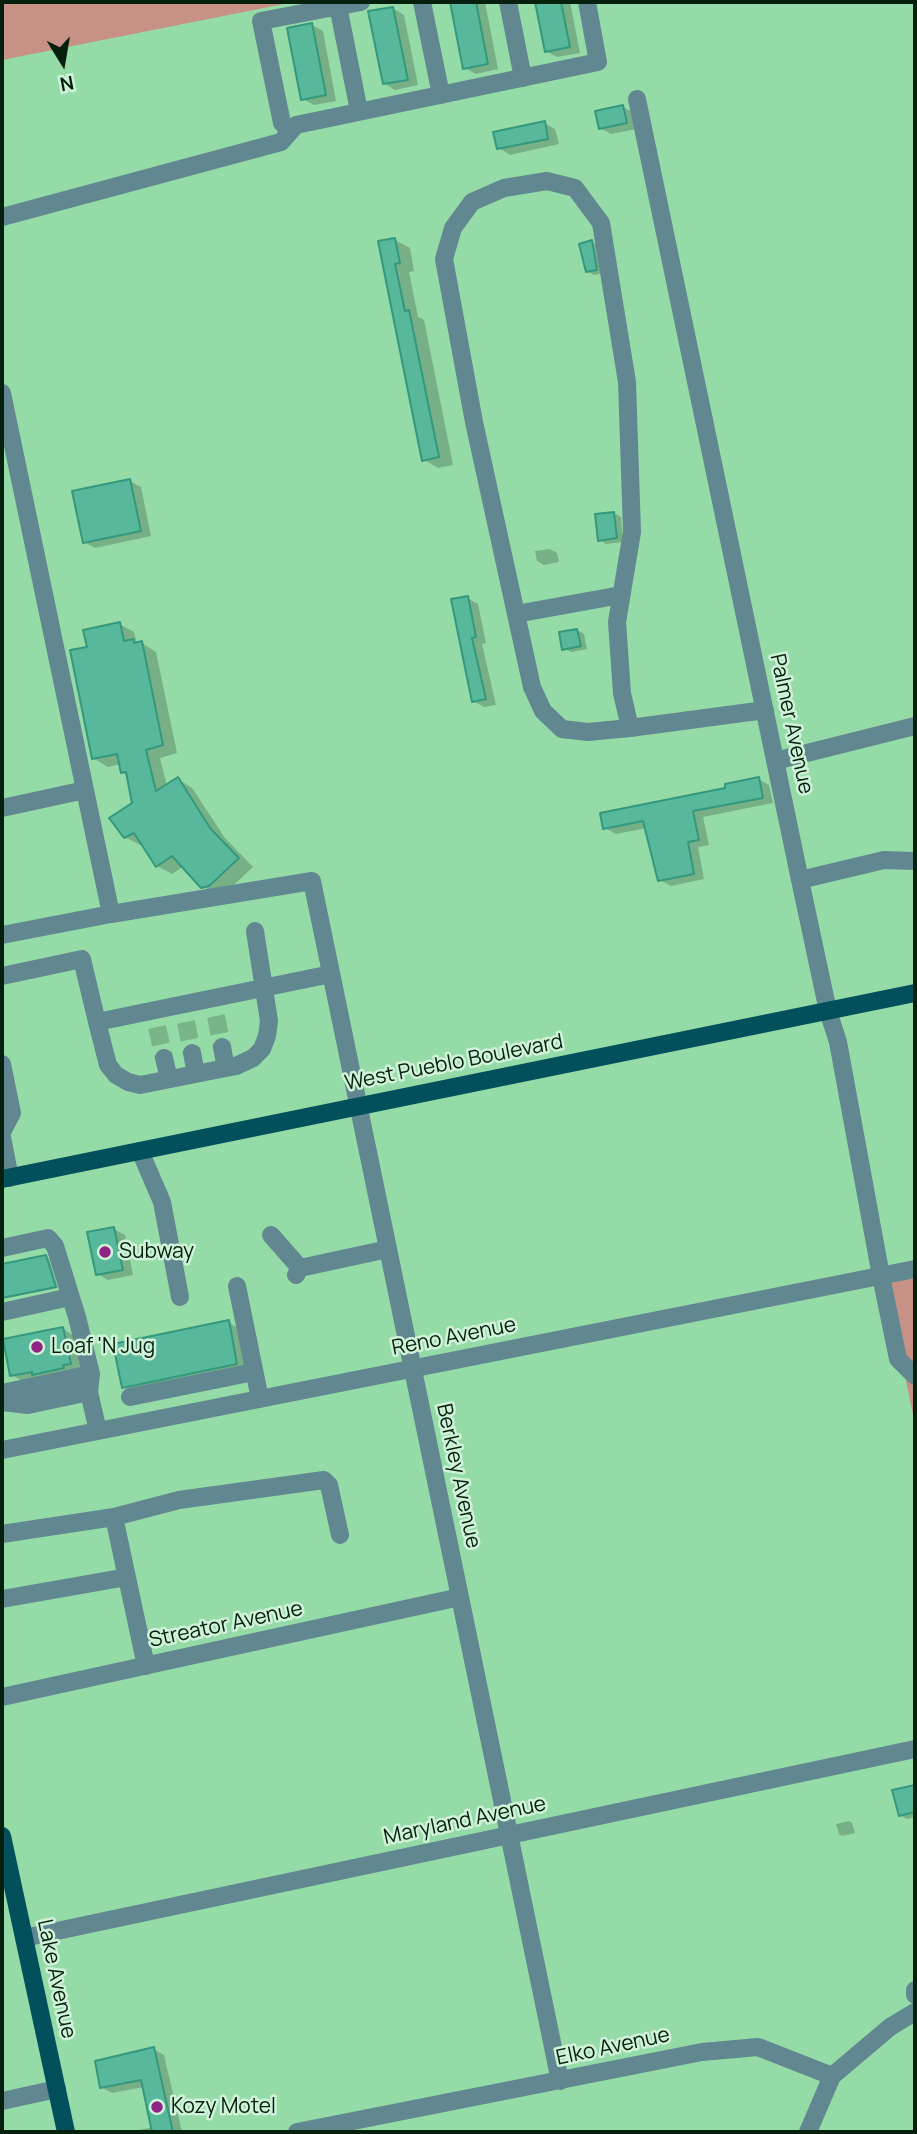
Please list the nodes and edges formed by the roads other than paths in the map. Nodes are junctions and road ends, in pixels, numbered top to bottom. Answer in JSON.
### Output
{"nodes":[{"id":1,"x":361,"y":2,"type":"edge"},
{"id":2,"x":422,"y":2,"type":"edge"},
{"id":3,"x":508,"y":2,"type":"edge"},
{"id":4,"x":587,"y":2,"type":"edge"},
{"id":5,"x":338,"y":6,"type":"junction"},
{"id":6,"x":523,"y":78,"type":"junction"},
{"id":7,"x":441,"y":95,"type":"junction"},
{"id":8,"x":637,"y":99,"type":"dead end"},
{"id":9,"x":359,"y":111,"type":"junction"},
{"id":10,"x":290,"y":131,"type":"junction"},
{"id":11,"x":2,"y":217,"type":"edge"},
{"id":12,"x":2,"y":393,"type":"edge"},
{"id":13,"x":621,"y":595,"type":"junction"},
{"id":14,"x":516,"y":614,"type":"junction"},
{"id":15,"x":765,"y":710,"type":"junction"},
{"id":16,"x":915,"y":726,"type":"edge"},
{"id":17,"x":630,"y":728,"type":"junction"},
{"id":18,"x":775,"y":761,"type":"junction"},
{"id":19,"x":85,"y":790,"type":"junction"},
{"id":20,"x":2,"y":808,"type":"edge"},
{"id":21,"x":915,"y":861,"type":"edge"},
{"id":22,"x":800,"y":880,"type":"junction"},
{"id":23,"x":111,"y":914,"type":"junction"},
{"id":24,"x":255,"y":931,"type":"dead end"},
{"id":25,"x":2,"y":935,"type":"edge"},
{"id":26,"x":331,"y":974,"type":"junction"},
{"id":27,"x":2,"y":976,"type":"edge"},
{"id":28,"x":265,"y":988,"type":"junction"},
{"id":29,"x":915,"y":993,"type":"edge"},
{"id":30,"x":828,"y":1011,"type":"junction"},
{"id":31,"x":97,"y":1022,"type":"junction"},
{"id":32,"x":222,"y":1047,"type":"tunnel mouth"},
{"id":33,"x":192,"y":1053,"type":"tunnel mouth"},
{"id":34,"x":164,"y":1058,"type":"tunnel mouth"},
{"id":35,"x":2,"y":1064,"type":"edge"},
{"id":36,"x":226,"y":1068,"type":"junction"},
{"id":37,"x":196,"y":1074,"type":"junction"},
{"id":38,"x":169,"y":1079,"type":"junction"},
{"id":39,"x":358,"y":1106,"type":"junction"},
{"id":40,"x":2,"y":1134,"type":"edge"},
{"id":41,"x":141,"y":1151,"type":"junction"},
{"id":42,"x":5,"y":1180,"type":"edge"},
{"id":43,"x":271,"y":1235,"type":"dead end"},
{"id":44,"x":2,"y":1248,"type":"edge"},
{"id":45,"x":388,"y":1249,"type":"junction"},
{"id":46,"x":915,"y":1269,"type":"edge"},
{"id":47,"x":881,"y":1276,"type":"junction"},
{"id":48,"x":237,"y":1286,"type":"dead end"},
{"id":49,"x":70,"y":1297,"type":"junction"},
{"id":50,"x":180,"y":1297,"type":"dead end"},
{"id":51,"x":2,"y":1312,"type":"edge"},
{"id":52,"x":907,"y":1362,"type":"edge"},
{"id":53,"x":413,"y":1368,"type":"junction"},
{"id":54,"x":254,"y":1372,"type":"junction"},
{"id":55,"x":915,"y":1376,"type":"edge"},
{"id":56,"x":90,"y":1383,"type":"junction"},
{"id":57,"x":2,"y":1393,"type":"edge"},
{"id":58,"x":131,"y":1397,"type":"dead end"},
{"id":59,"x":260,"y":1399,"type":"junction"},
{"id":60,"x":2,"y":1402,"type":"edge"},
{"id":61,"x":98,"y":1431,"type":"junction"},
{"id":62,"x":2,"y":1450,"type":"edge"},
{"id":63,"x":114,"y":1517,"type":"junction"},
{"id":64,"x":2,"y":1534,"type":"edge"},
{"id":65,"x":340,"y":1535,"type":"dead end"},
{"id":66,"x":127,"y":1577,"type":"junction"},
{"id":67,"x":460,"y":1597,"type":"junction"},
{"id":68,"x":2,"y":1599,"type":"edge"},
{"id":69,"x":146,"y":1666,"type":"junction"},
{"id":70,"x":2,"y":1697,"type":"edge"},
{"id":71,"x":915,"y":1749,"type":"edge"},
{"id":72,"x":509,"y":1835,"type":"junction"},
{"id":73,"x":2,"y":1836,"type":"edge"},
{"id":74,"x":23,"y":1938,"type":"junction"},
{"id":75,"x":915,"y":1990,"type":"edge"},
{"id":76,"x":915,"y":1995,"type":"edge"},
{"id":77,"x":915,"y":2012,"type":"edge"},
{"id":78,"x":832,"y":2076,"type":"junction"},
{"id":79,"x":560,"y":2081,"type":"junction"},
{"id":80,"x":57,"y":2090,"type":"junction"},
{"id":81,"x":2,"y":2101,"type":"edge"},
{"id":82,"x":318,"y":2130,"type":"edge"},
{"id":83,"x":66,"y":2132,"type":"edge"},
{"id":84,"x":297,"y":2132,"type":"edge"},
{"id":85,"x":808,"y":2132,"type":"edge"}],
"edges":[{"from":1,"to":5,"type":"street"},
{"from":2,"to":7,"type":"street"},
{"from":3,"to":6,"type":"street"},
{"from":4,"to":6,"type":"street"},
{"from":5,"to":9,"type":"street"},
{"from":5,"to":10,"type":"street"},
{"from":6,"to":7,"type":"street"},
{"from":7,"to":9,"type":"street"},
{"from":8,"to":15,"type":"street","name":"Palmer Avenue"},
{"from":9,"to":10,"type":"street"},
{"from":10,"to":11,"type":"street"},
{"from":12,"to":19,"type":"street"},
{"from":13,"to":14,"type":"street"},
{"from":13,"to":14,"type":"street"},
{"from":13,"to":17,"type":"street"},
{"from":14,"to":17,"type":"street"},
{"from":15,"to":17,"type":"street"},
{"from":15,"to":18,"type":"street","name":"Palmer Avenue"},
{"from":16,"to":18,"type":"street"},
{"from":18,"to":22,"type":"street","name":"Palmer Avenue"},
{"from":19,"to":20,"type":"street"},
{"from":19,"to":23,"type":"street"},
{"from":21,"to":22,"type":"street"},
{"from":22,"to":30,"type":"street","name":"Palmer Avenue"},
{"from":23,"to":25,"type":"street"},
{"from":23,"to":26,"type":"street","name":"Berkley Avenue"},
{"from":24,"to":28,"type":"street"},
{"from":26,"to":28,"type":"street"},
{"from":26,"to":39,"type":"street","name":"Berkley Avenue"},
{"from":27,"to":31,"type":"street"},
{"from":28,"to":31,"type":"street"},
{"from":28,"to":36,"type":"street"},
{"from":29,"to":30,"type":"main road","name":"West Pueblo Boulevard"},
{"from":30,"to":39,"type":"main road","name":"West Pueblo Boulevard"},
{"from":30,"to":47,"type":"street","name":"Palmer Avenue"},
{"from":31,"to":38,"type":"street"},
{"from":32,"to":36,"type":"street"},
{"from":33,"to":37,"type":"street"},
{"from":34,"to":38,"type":"street"},
{"from":35,"to":40,"type":"street"},
{"from":36,"to":37,"type":"street"},
{"from":37,"to":38,"type":"street"},
{"from":39,"to":41,"type":"main road","name":"West Pueblo Boulevard"},
{"from":39,"to":45,"type":"street","name":"Berkley Avenue"},
{"from":40,"to":42,"type":"street"},
{"from":41,"to":42,"type":"main road","name":"West Pueblo Boulevard"},
{"from":41,"to":50,"type":"street"},
{"from":43,"to":45,"type":"street"},
{"from":44,"to":49,"type":"street"},
{"from":45,"to":53,"type":"street","name":"Berkley Avenue"},
{"from":46,"to":47,"type":"street","name":"Reno Avenue"},
{"from":47,"to":52,"type":"street","name":"Palmer Avenue"},
{"from":47,"to":53,"type":"street","name":"Reno Avenue"},
{"from":48,"to":54,"type":"street"},
{"from":49,"to":51,"type":"street"},
{"from":49,"to":56,"type":"street"},
{"from":52,"to":55,"type":"street","name":"Palmer Avenue"},
{"from":53,"to":59,"type":"street","name":"Reno Avenue"},
{"from":53,"to":67,"type":"street","name":"Berkley Avenue"},
{"from":54,"to":58,"type":"street"},
{"from":54,"to":59,"type":"street"},
{"from":56,"to":57,"type":"street"},
{"from":56,"to":60,"type":"street"},
{"from":56,"to":61,"type":"street"},
{"from":59,"to":61,"type":"street","name":"Reno Avenue"},
{"from":61,"to":62,"type":"street","name":"Reno Avenue"},
{"from":63,"to":64,"type":"street"},
{"from":63,"to":65,"type":"street"},
{"from":63,"to":66,"type":"street"},
{"from":66,"to":68,"type":"street"},
{"from":66,"to":69,"type":"street"},
{"from":67,"to":69,"type":"street","name":"Streator Avenue"},
{"from":67,"to":72,"type":"street","name":"Berkley Avenue"},
{"from":69,"to":70,"type":"street","name":"Streator Avenue"},
{"from":71,"to":72,"type":"street","name":"Maryland Avenue"},
{"from":72,"to":74,"type":"street","name":"Maryland Avenue"},
{"from":72,"to":79,"type":"street","name":"Berkley Avenue"},
{"from":73,"to":74,"type":"main road","name":"Lake Avenue"},
{"from":74,"to":80,"type":"main road","name":"Lake Avenue"},
{"from":75,"to":76,"type":"street"},
{"from":77,"to":78,"type":"street"},
{"from":78,"to":79,"type":"street","name":"Elko Avenue"},
{"from":78,"to":85,"type":"street"},
{"from":79,"to":82,"type":"street","name":"Elko Avenue"},
{"from":80,"to":81,"type":"street"},
{"from":80,"to":83,"type":"main road","name":"Lake Avenue"},
{"from":82,"to":84,"type":"street","name":"Elko Avenue"}]}
